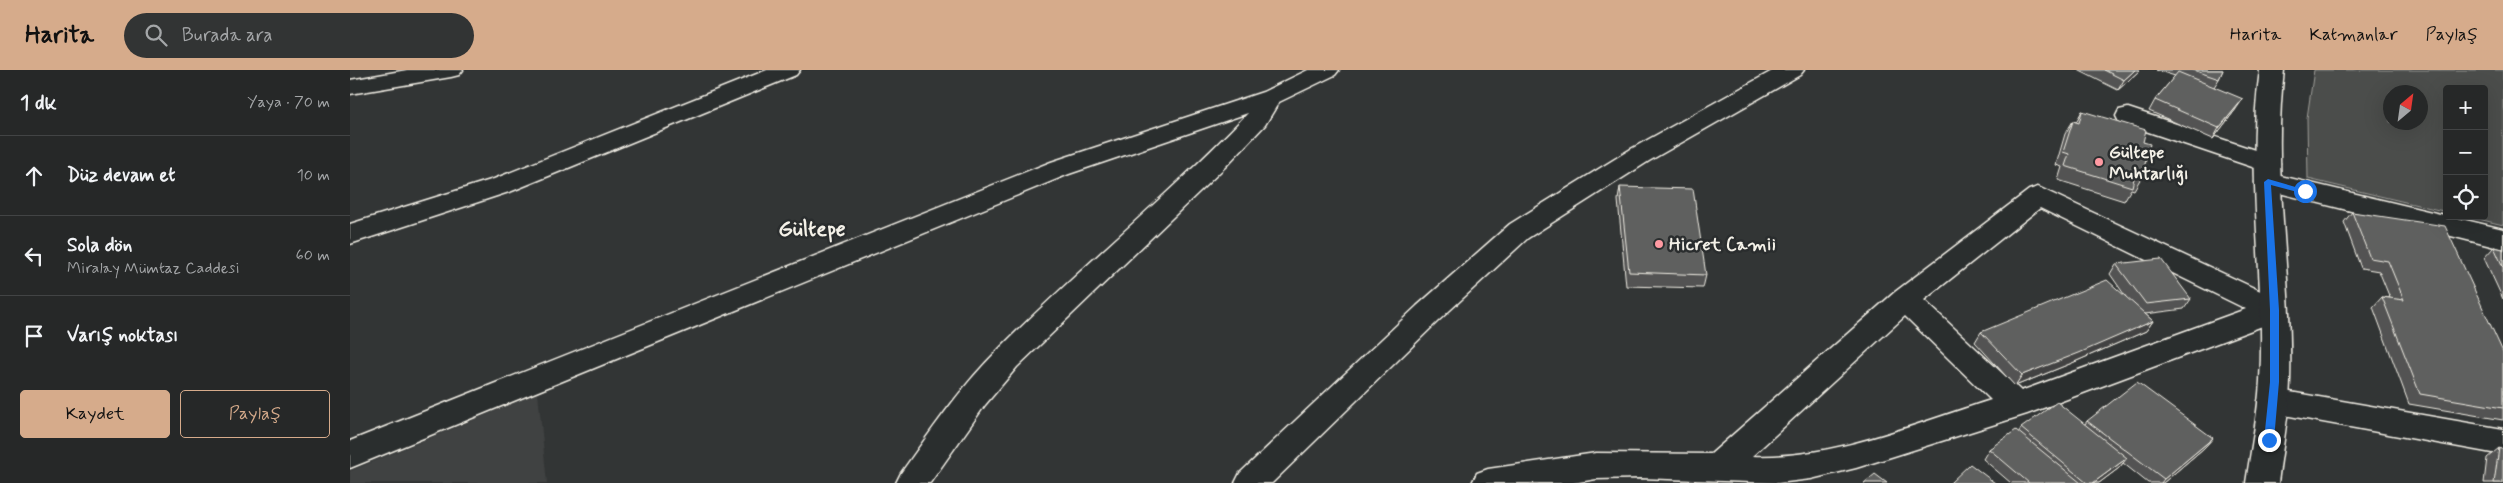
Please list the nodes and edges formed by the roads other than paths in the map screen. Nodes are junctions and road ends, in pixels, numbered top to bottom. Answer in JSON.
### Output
{"nodes":[{"id":1,"x":451,"y":70,"type":"edge"},
{"id":2,"x":788,"y":70,"type":"edge"},
{"id":3,"x":1327,"y":70,"type":"edge"},
{"id":4,"x":1792,"y":70,"type":"edge"},
{"id":5,"x":2272,"y":70,"type":"edge"},
{"id":6,"x":350,"y":87,"type":"edge"},
{"id":7,"x":1271,"y":97,"type":"junction"},
{"id":8,"x":2128,"y":116,"type":"dead end"},
{"id":9,"x":2267,"y":172,"type":"junction"},
{"id":10,"x":2442,"y":224,"type":"junction"},
{"id":11,"x":350,"y":234,"type":"edge"},
{"id":12,"x":2503,"y":239,"type":"edge"},
{"id":13,"x":2454,"y":250,"type":"edge"},
{"id":14,"x":1905,"y":299,"type":"junction"},
{"id":15,"x":2274,"y":310,"type":"junction"},
{"id":16,"x":2273,"y":401,"type":"junction"},
{"id":17,"x":2016,"y":405,"type":"junction"},
{"id":18,"x":2503,"y":442,"type":"edge"},
{"id":19,"x":350,"y":455,"type":"edge"},
{"id":20,"x":1717,"y":468,"type":"junction"},
{"id":21,"x":912,"y":483,"type":"edge"},
{"id":22,"x":1251,"y":483,"type":"edge"},
{"id":23,"x":1488,"y":483,"type":"edge"},
{"id":24,"x":2262,"y":483,"type":"edge"}],
"edges":[{"from":1,"to":6,"type":"street"},
{"from":2,"to":11,"type":"street"},
{"from":3,"to":7,"type":"street"},
{"from":4,"to":22,"type":"street"},
{"from":5,"to":9,"type":"street"},
{"from":7,"to":19,"type":"street"},
{"from":7,"to":21,"type":"street"},
{"from":8,"to":9,"type":"street"},
{"from":9,"to":10,"type":"street"},
{"from":9,"to":15,"type":"street"},
{"from":10,"to":12,"type":"street"},
{"from":10,"to":13,"type":"street"},
{"from":14,"to":15,"type":"street"},
{"from":14,"to":17,"type":"street"},
{"from":14,"to":20,"type":"street"},
{"from":15,"to":16,"type":"street"},
{"from":15,"to":17,"type":"street"},
{"from":16,"to":18,"type":"street"},
{"from":16,"to":24,"type":"street"},
{"from":17,"to":20,"type":"street"},
{"from":20,"to":23,"type":"street"}]}
